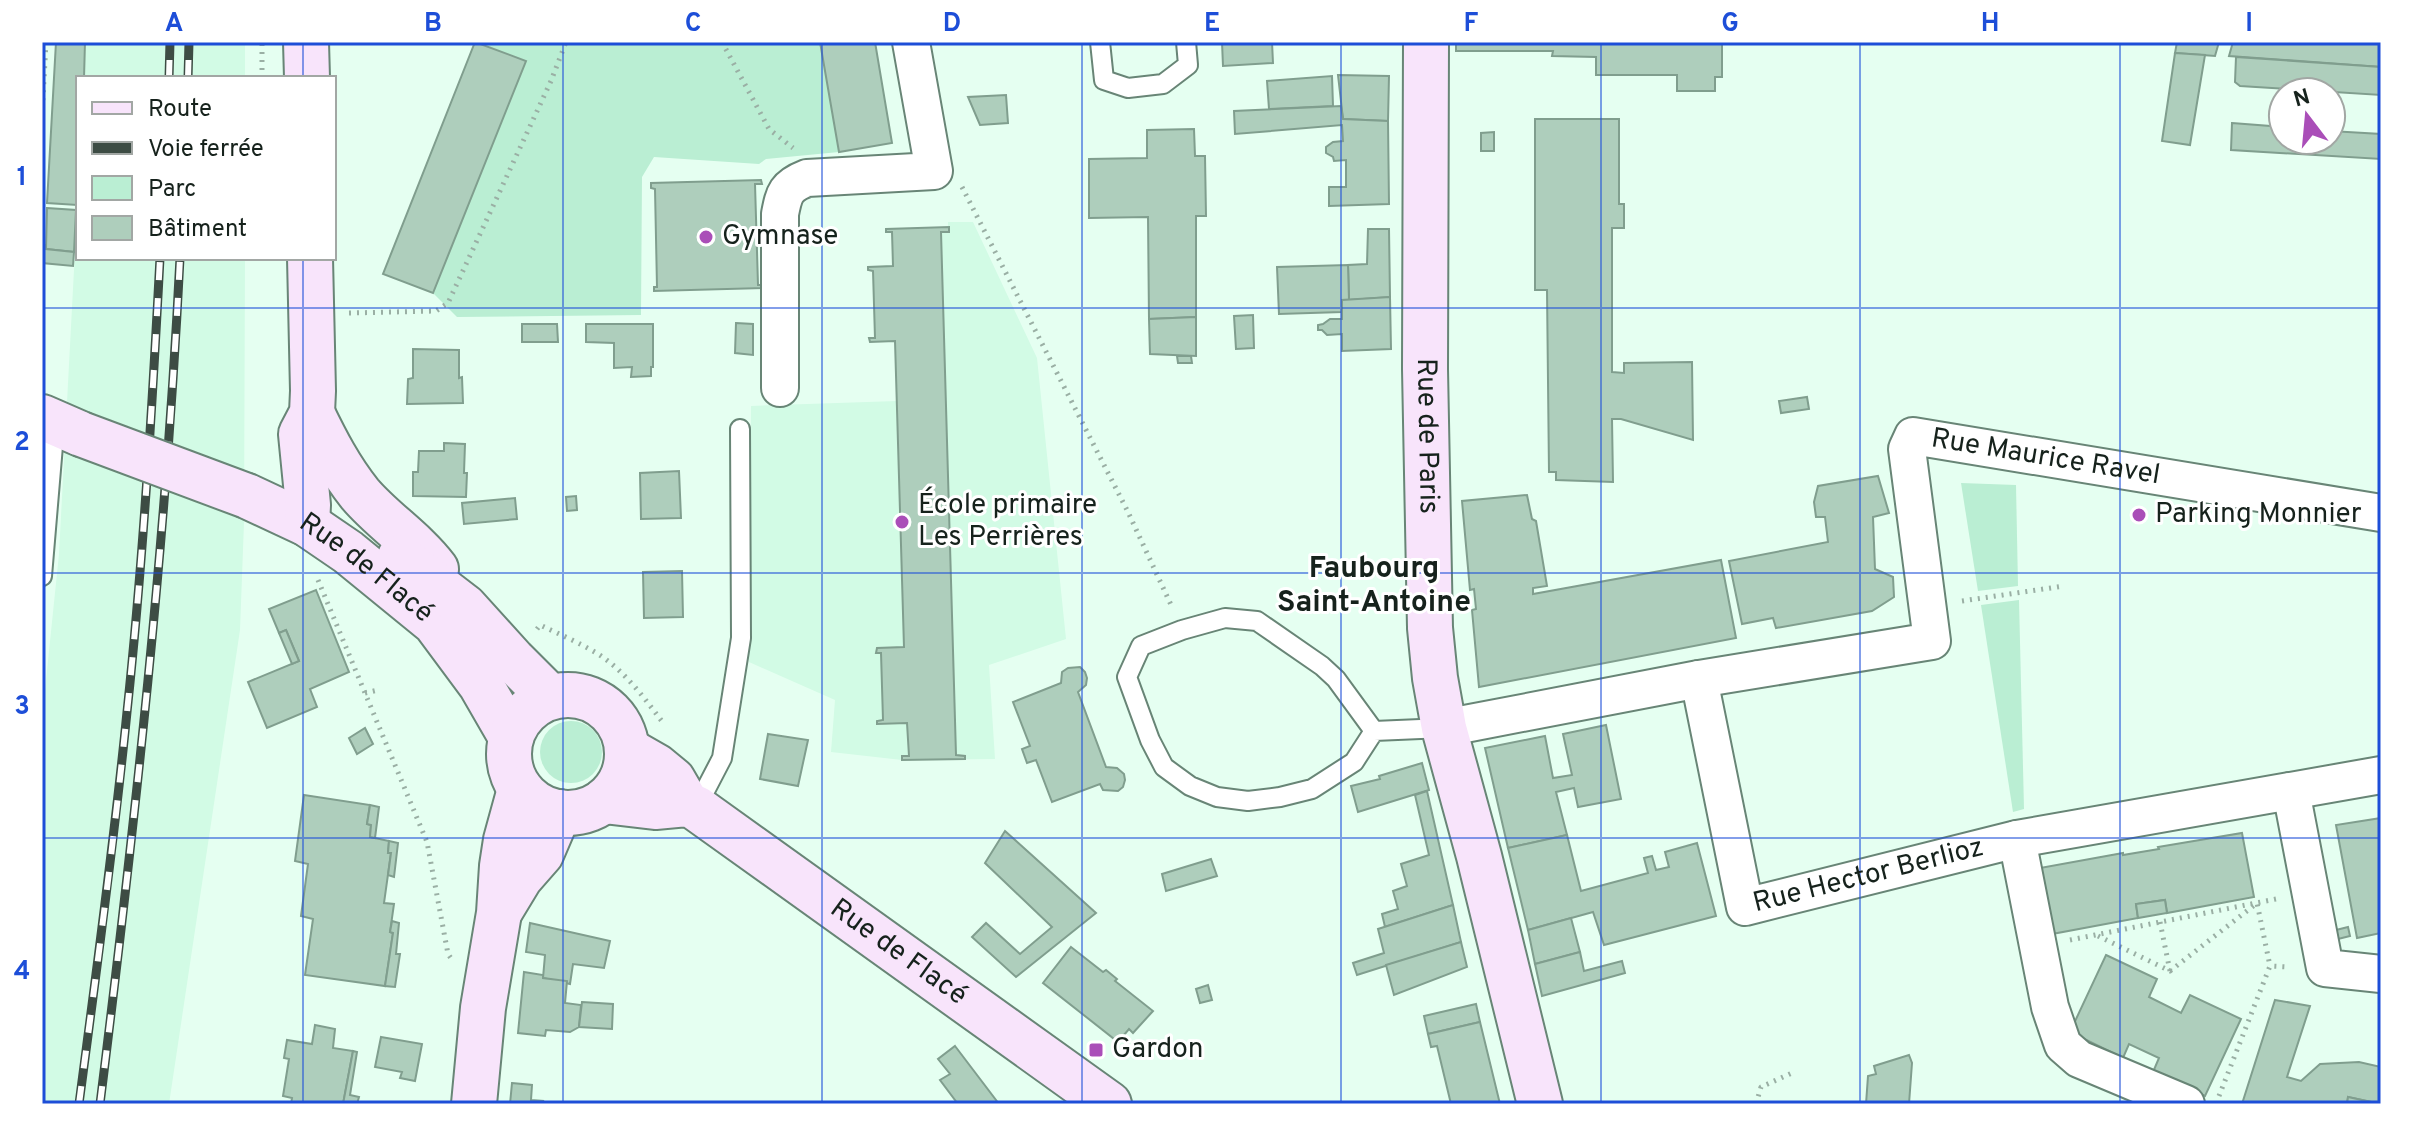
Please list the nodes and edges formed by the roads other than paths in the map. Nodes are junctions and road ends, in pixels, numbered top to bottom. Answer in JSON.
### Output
{"nodes":[{"id":1,"x":306,"y":42,"type":"edge"},
{"id":2,"x":911,"y":42,"type":"edge"},
{"id":3,"x":1100,"y":42,"type":"edge"},
{"id":4,"x":1186,"y":42,"type":"edge"},
{"id":5,"x":1426,"y":42,"type":"edge"},
{"id":6,"x":307,"y":76,"type":"edge"},
{"id":7,"x":310,"y":260,"type":"edge"},
{"id":8,"x":780,"y":388,"type":"dead end"},
{"id":9,"x":312,"y":413,"type":"junction"},
{"id":10,"x":59,"y":424,"type":"edge"},
{"id":11,"x":740,"y":429,"type":"dead end"},
{"id":12,"x":2381,"y":513,"type":"edge"},
{"id":13,"x":308,"y":514,"type":"junction"},
{"id":14,"x":42,"y":576,"type":"edge"},
{"id":15,"x":465,"y":607,"type":"junction"},
{"id":16,"x":1699,"y":679,"type":"junction"},
{"id":17,"x":550,"y":697,"type":"junction"},
{"id":18,"x":1444,"y":728,"type":"junction"},
{"id":19,"x":1374,"y":731,"type":"junction"},
{"id":20,"x":511,"y":737,"type":"junction"},
{"id":21,"x":628,"y":750,"type":"junction"},
{"id":22,"x":2381,"y":775,"type":"edge"},
{"id":23,"x":520,"y":789,"type":"junction"},
{"id":24,"x":2291,"y":791,"type":"junction"},
{"id":25,"x":604,"y":801,"type":"junction"},
{"id":26,"x":691,"y":806,"type":"junction"},
{"id":27,"x":559,"y":812,"type":"junction"},
{"id":28,"x":2017,"y":839,"type":"junction"},
{"id":29,"x":499,"y":913,"type":"junction"},
{"id":30,"x":2381,"y":974,"type":"edge"},
{"id":31,"x":474,"y":1104,"type":"edge"},
{"id":32,"x":1109,"y":1104,"type":"edge"},
{"id":33,"x":1540,"y":1104,"type":"edge"},
{"id":34,"x":2186,"y":1104,"type":"edge"}],
"edges":[{"from":1,"to":6,"type":"main road"},
{"from":2,"to":8,"type":"street"},
{"from":3,"to":4,"type":"lane"},
{"from":5,"to":18,"type":"main road","name":"Rue de Paris"},
{"from":7,"to":9,"type":"main road"},
{"from":9,"to":13,"type":"main road"},
{"from":9,"to":15,"type":"main road","name":"Rue de Flacé"},
{"from":10,"to":13,"type":"main road","name":"Rue de Flacé","bridge":true},
{"from":10,"to":14,"type":"lane"},
{"from":11,"to":26,"type":"lane"},
{"from":12,"to":16,"type":"street","name":"Rue Maurice Ravel"},
{"from":13,"to":15,"type":"main road","name":"Rue de Flacé"},
{"from":13,"to":20,"type":"main road","name":"Rue de Flacé"},
{"from":15,"to":17,"type":"main road","name":"Rue de Flacé"},
{"from":16,"to":18,"type":"street"},
{"from":16,"to":28,"type":"street","name":"Rue Hector Berlioz"},
{"from":17,"to":20,"type":"main road"},
{"from":17,"to":21,"type":"main road"},
{"from":18,"to":19,"type":"lane"},
{"from":18,"to":33,"type":"main road","name":"Rue de Paris"},
{"from":19,"to":19,"type":"lane"},
{"from":20,"to":23,"type":"main road","name":"Rue de Flacé"},
{"from":21,"to":25,"type":"main road"},
{"from":21,"to":26,"type":"main road","name":"Rue de Flacé"},
{"from":22,"to":24,"type":"street","name":"Rue Hector Berlioz"},
{"from":23,"to":27,"type":"main road"},
{"from":23,"to":29,"type":"main road"},
{"from":24,"to":28,"type":"street","name":"Rue Hector Berlioz"},
{"from":24,"to":30,"type":"street"},
{"from":25,"to":26,"type":"main road"},
{"from":25,"to":27,"type":"main road"},
{"from":26,"to":32,"type":"main road","name":"Rue de Flacé"},
{"from":27,"to":29,"type":"main road"},
{"from":28,"to":34,"type":"street"},
{"from":29,"to":31,"type":"main road"}]}
